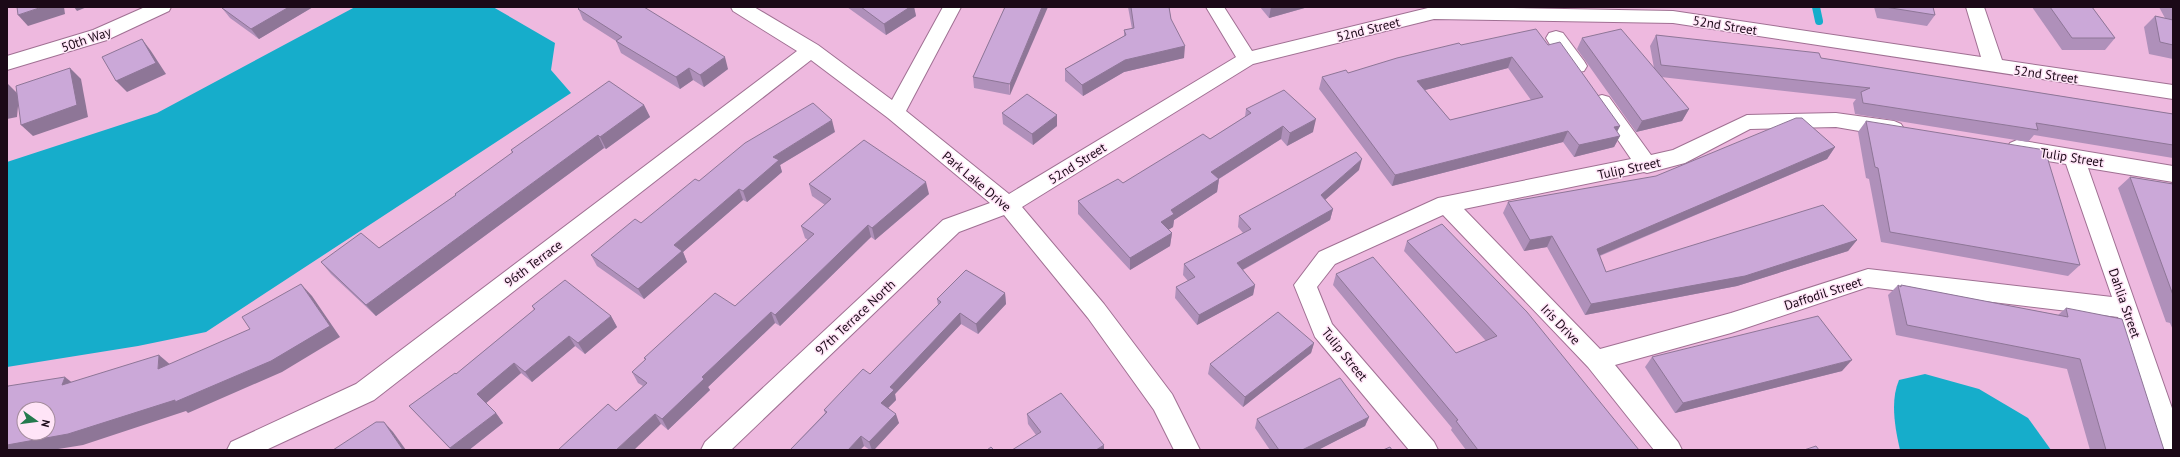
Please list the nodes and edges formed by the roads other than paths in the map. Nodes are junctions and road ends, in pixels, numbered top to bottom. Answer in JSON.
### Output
{"nodes":[{"id":1,"x":162,"y":7,"type":"edge"},
{"id":2,"x":740,"y":7,"type":"edge"},
{"id":3,"x":952,"y":7,"type":"edge"},
{"id":4,"x":1215,"y":7,"type":"edge"},
{"id":5,"x":1975,"y":7,"type":"edge"},
{"id":6,"x":1434,"y":10,"type":"edge"},
{"id":7,"x":1673,"y":12,"type":"edge"},
{"id":8,"x":1556,"y":38,"type":"dead end"},
{"id":9,"x":811,"y":50,"type":"junction"},
{"id":10,"x":1247,"y":59,"type":"junction"},
{"id":11,"x":7,"y":63,"type":"edge"},
{"id":12,"x":1994,"y":66,"type":"junction"},
{"id":13,"x":2173,"y":92,"type":"edge"},
{"id":14,"x":895,"y":113,"type":"junction"},
{"id":15,"x":1912,"y":132,"type":"edge"},
{"id":16,"x":1997,"y":145,"type":"edge"},
{"id":17,"x":2074,"y":157,"type":"junction"},
{"id":18,"x":1647,"y":165,"type":"junction"},
{"id":19,"x":2173,"y":174,"type":"edge"},
{"id":20,"x":1446,"y":204,"type":"junction"},
{"id":21,"x":1008,"y":205,"type":"junction"},
{"id":22,"x":2127,"y":308,"type":"junction"},
{"id":23,"x":1596,"y":360,"type":"junction"},
{"id":24,"x":2173,"y":449,"type":"edge"},
{"id":25,"x":240,"y":450,"type":"edge"},
{"id":26,"x":714,"y":450,"type":"edge"},
{"id":27,"x":1187,"y":450,"type":"edge"},
{"id":28,"x":1425,"y":450,"type":"edge"},
{"id":29,"x":1669,"y":450,"type":"edge"}],
"edges":[{"from":1,"to":11,"type":"street","name":"50th Way"},
{"from":2,"to":9,"type":"street","name":"Park Lake Drive"},
{"from":3,"to":14,"type":"street"},
{"from":4,"to":10,"type":"street"},
{"from":5,"to":12,"type":"street"},
{"from":6,"to":7,"type":"street","name":"52nd Street"},
{"from":6,"to":10,"type":"street","name":"52nd Street"},
{"from":7,"to":12,"type":"street","name":"52nd Street"},
{"from":8,"to":18,"type":"street"},
{"from":9,"to":14,"type":"street","name":"Park Lake Drive"},
{"from":9,"to":25,"type":"street","name":"96th Terrace"},
{"from":10,"to":21,"type":"street","name":"52nd Street"},
{"from":12,"to":13,"type":"street","name":"52nd Street"},
{"from":14,"to":21,"type":"street","name":"Park Lake Drive"},
{"from":15,"to":18,"type":"street","name":"Tulip Street"},
{"from":16,"to":17,"type":"street","name":"Tulip Street"},
{"from":17,"to":19,"type":"street","name":"Tulip Street"},
{"from":17,"to":22,"type":"street","name":"Dahlia Street"},
{"from":18,"to":20,"type":"street","name":"Tulip Street"},
{"from":20,"to":23,"type":"street","name":"Iris Drive"},
{"from":20,"to":28,"type":"street","name":"Tulip Street"},
{"from":21,"to":26,"type":"street","name":"97th Terrace North"},
{"from":21,"to":27,"type":"street","name":"Park Lake Drive"},
{"from":22,"to":23,"type":"street","name":"Daffodil Street"},
{"from":22,"to":24,"type":"street","name":"Dahlia Street"},
{"from":23,"to":29,"type":"street","name":"Iris Drive"}]}
